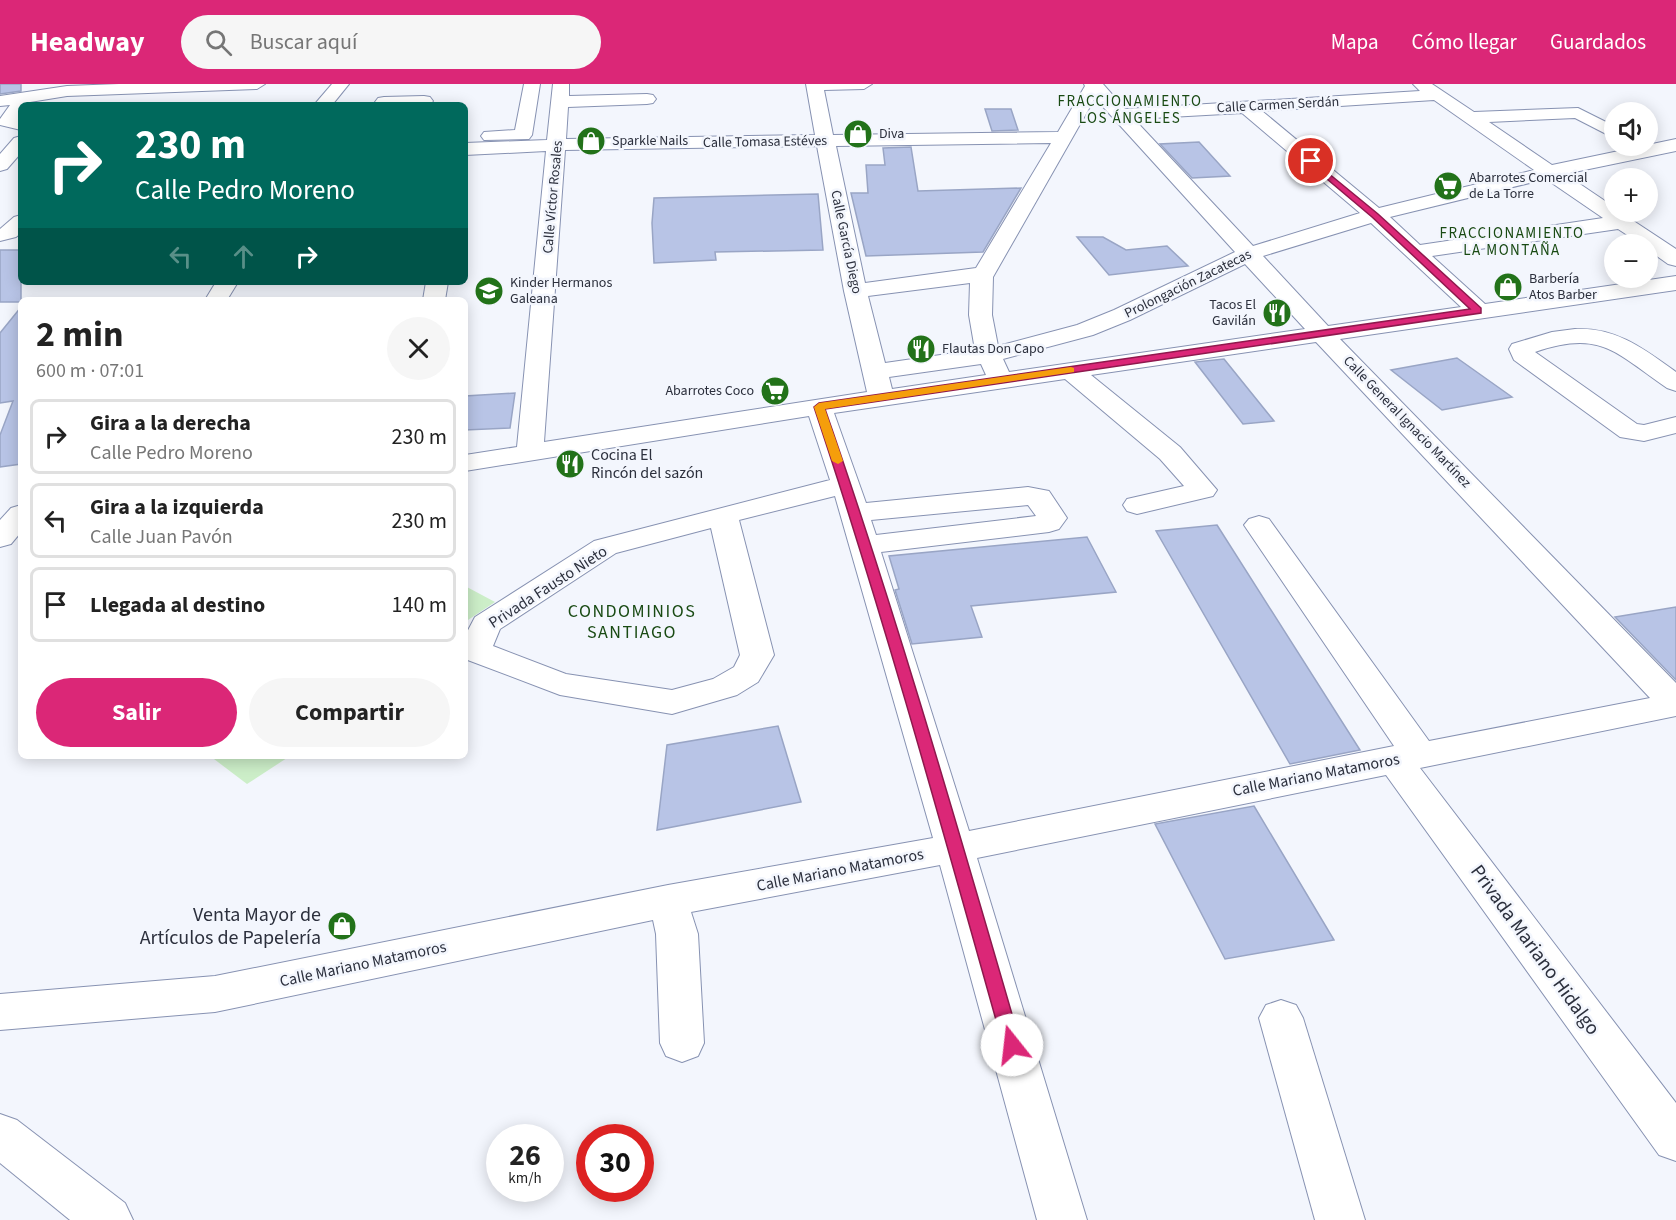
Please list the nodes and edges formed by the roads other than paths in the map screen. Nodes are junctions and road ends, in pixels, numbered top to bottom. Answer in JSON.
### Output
{"nodes":[{"id":1,"x":257,"y":84,"type":"edge"},
{"id":2,"x":341,"y":84,"type":"edge"},
{"id":3,"x":391,"y":84,"type":"edge"},
{"id":4,"x":532,"y":84,"type":"edge"},
{"id":5,"x":864,"y":84,"type":"edge"},
{"id":6,"x":1420,"y":84,"type":"edge"},
{"id":7,"x":814,"y":85,"type":"edge"},
{"id":8,"x":1094,"y":85,"type":"edge"},
{"id":9,"x":156,"y":88,"type":"junction"},
{"id":10,"x":560,"y":93,"type":"edge"},
{"id":11,"x":1438,"y":95,"type":"junction"},
{"id":12,"x":25,"y":96,"type":"junction"},
{"id":13,"x":425,"y":96,"type":"edge"},
{"id":14,"x":647,"y":99,"type":"dead end"},
{"id":15,"x":0,"y":101,"type":"edge"},
{"id":16,"x":23,"y":102,"type":"edge"},
{"id":17,"x":143,"y":102,"type":"edge"},
{"id":18,"x":326,"y":102,"type":"edge"},
{"id":19,"x":384,"y":102,"type":"edge"},
{"id":20,"x":394,"y":102,"type":"edge"},
{"id":21,"x":1246,"y":107,"type":"junction"},
{"id":22,"x":1119,"y":115,"type":"junction"},
{"id":23,"x":1470,"y":118,"type":"junction"},
{"id":24,"x":1604,"y":127,"type":"edge"},
{"id":25,"x":468,"y":137,"type":"edge"},
{"id":26,"x":1065,"y":137,"type":"junction"},
{"id":27,"x":522,"y":141,"type":"junction"},
{"id":28,"x":825,"y":141,"type":"junction"},
{"id":29,"x":18,"y":145,"type":"edge"},
{"id":30,"x":558,"y":145,"type":"junction"},
{"id":31,"x":1676,"y":145,"type":"edge"},
{"id":32,"x":1658,"y":147,"type":"edge"},
{"id":33,"x":468,"y":149,"type":"edge"},
{"id":34,"x":1610,"y":156,"type":"edge"},
{"id":35,"x":0,"y":165,"type":"edge"},
{"id":36,"x":18,"y":165,"type":"edge"},
{"id":37,"x":1549,"y":172,"type":"junction"},
{"id":38,"x":1604,"y":210,"type":"edge"},
{"id":39,"x":1375,"y":216,"type":"junction"},
{"id":40,"x":1622,"y":222,"type":"joint"},
{"id":41,"x":18,"y":224,"type":"edge"},
{"id":42,"x":0,"y":235,"type":"edge"},
{"id":43,"x":1414,"y":252,"type":"junction"},
{"id":44,"x":1248,"y":254,"type":"junction"},
{"id":45,"x":1676,"y":259,"type":"edge"},
{"id":46,"x":984,"y":273,"type":"junction"},
{"id":47,"x":1676,"y":283,"type":"edge"},
{"id":48,"x":855,"y":291,"type":"junction"},
{"id":49,"x":1488,"y":309,"type":"junction"},
{"id":50,"x":1322,"y":334,"type":"junction"},
{"id":51,"x":1550,"y":339,"type":"junction"},
{"id":52,"x":988,"y":356,"type":"junction"},
{"id":53,"x":1069,"y":370,"type":"junction"},
{"id":54,"x":874,"y":372,"type":"junction"},
{"id":55,"x":1002,"y":380,"type":"junction"},
{"id":56,"x":1676,"y":383,"type":"edge"},
{"id":57,"x":881,"y":399,"type":"junction"},
{"id":58,"x":819,"y":407,"type":"junction"},
{"id":59,"x":1676,"y":425,"type":"edge"},
{"id":60,"x":530,"y":454,"type":"junction"},
{"id":61,"x":468,"y":463,"type":"edge"},
{"id":62,"x":1137,"y":505,"type":"dead end"},
{"id":63,"x":855,"y":514,"type":"junction"},
{"id":64,"x":723,"y":515,"type":"junction"},
{"id":65,"x":1259,"y":525,"type":"dead end"},
{"id":66,"x":1676,"y":704,"type":"edge"},
{"id":67,"x":1407,"y":757,"type":"junction"},
{"id":68,"x":956,"y":848,"type":"junction"},
{"id":69,"x":668,"y":902,"type":"junction"},
{"id":70,"x":0,"y":1012,"type":"edge"},
{"id":71,"x":1281,"y":1018,"type":"dead end"},
{"id":72,"x":682,"y":1043,"type":"dead end"},
{"id":73,"x":0,"y":1135,"type":"edge"},
{"id":74,"x":1676,"y":1140,"type":"edge"},
{"id":75,"x":108,"y":1220,"type":"edge"},
{"id":76,"x":1062,"y":1220,"type":"edge"},
{"id":77,"x":1340,"y":1220,"type":"edge"}],
"edges":[{"from":1,"to":9,"type":"street"},
{"from":2,"to":18,"type":"street"},
{"from":3,"to":19,"type":"street"},
{"from":4,"to":27,"type":"street"},
{"from":5,"to":7,"type":"street"},
{"from":6,"to":11,"type":"street"},
{"from":7,"to":28,"type":"street","name":"Calle García Diego"},
{"from":8,"to":22,"type":"street","name":"Calle General Ignacio Martínez"},
{"from":8,"to":26,"type":"street"},
{"from":9,"to":12,"type":"street"},
{"from":9,"to":17,"type":"street"},
{"from":10,"to":14,"type":"street"},
{"from":10,"to":30,"type":"street","name":"Calle Víctor Rosales"},
{"from":11,"to":21,"type":"street","name":"Calle Carmen Serdán"},
{"from":11,"to":23,"type":"street"},
{"from":12,"to":15,"type":"street"},
{"from":12,"to":16,"type":"street"},
{"from":13,"to":20,"type":"street"},
{"from":21,"to":22,"type":"street","name":"Calle Carmen Serdán"},
{"from":21,"to":39,"type":"street"},
{"from":22,"to":44,"type":"street","name":"Calle General Ignacio Martínez"},
{"from":23,"to":24,"type":"street"},
{"from":23,"to":37,"type":"street"},
{"from":25,"to":27,"type":"street"},
{"from":26,"to":28,"type":"street","name":"Calle Tomasa Estéves"},
{"from":26,"to":46,"type":"street"},
{"from":27,"to":30,"type":"street","name":"Calle Tomasa Estéves"},
{"from":27,"to":33,"type":"street","name":"Calle Tomasa Estéves"},
{"from":28,"to":30,"type":"street","name":"Calle Tomasa Estéves"},
{"from":28,"to":48,"type":"street","name":"Calle García Diego"},
{"from":29,"to":35,"type":"street"},
{"from":30,"to":60,"type":"street","name":"Calle Víctor Rosales"},
{"from":31,"to":32,"type":"street","name":"Prolongación Zacatecas"},
{"from":34,"to":37,"type":"street","name":"Prolongación Zacatecas"},
{"from":35,"to":36,"type":"street"},
{"from":37,"to":38,"type":"street"},
{"from":37,"to":39,"type":"street","name":"Prolongación Zacatecas"},
{"from":39,"to":43,"type":"street"},
{"from":39,"to":44,"type":"street","name":"Prolongación Zacatecas"},
{"from":40,"to":43,"type":"street"},
{"from":40,"to":45,"type":"street"},
{"from":41,"to":42,"type":"street"},
{"from":43,"to":49,"type":"street"},
{"from":44,"to":50,"type":"street","name":"Calle General Ignacio Martínez"},
{"from":44,"to":52,"type":"street","name":"Prolongación Zacatecas"},
{"from":46,"to":48,"type":"street"},
{"from":46,"to":52,"type":"street"},
{"from":47,"to":49,"type":"street"},
{"from":48,"to":54,"type":"street","name":"Calle García Diego"},
{"from":49,"to":50,"type":"street"},
{"from":49,"to":51,"type":"street"},
{"from":50,"to":53,"type":"street"},
{"from":50,"to":66,"type":"street","name":"Calle General Ignacio Martínez"},
{"from":51,"to":56,"type":"street"},
{"from":51,"to":59,"type":"street"},
{"from":52,"to":54,"type":"street","name":"Prolongación Zacatecas"},
{"from":52,"to":55,"type":"street"},
{"from":53,"to":55,"type":"street"},
{"from":53,"to":62,"type":"street"},
{"from":54,"to":57,"type":"street","name":"Calle García Diego"},
{"from":55,"to":57,"type":"street"},
{"from":57,"to":58,"type":"street"},
{"from":58,"to":60,"type":"street"},
{"from":58,"to":63,"type":"street"},
{"from":60,"to":61,"type":"street"},
{"from":63,"to":63,"type":"street"},
{"from":63,"to":64,"type":"street","name":"Privada Fausto Nieto"},
{"from":63,"to":68,"type":"street"},
{"from":64,"to":64,"type":"street","name":"Privada Fausto Nieto"},
{"from":65,"to":67,"type":"street","name":"Privada Mariano Hidalgo"},
{"from":66,"to":67,"type":"street","name":"Calle Mariano Matamoros"},
{"from":67,"to":68,"type":"street","name":"Calle Mariano Matamoros"},
{"from":67,"to":74,"type":"street","name":"Privada Mariano Hidalgo"},
{"from":68,"to":69,"type":"street","name":"Calle Mariano Matamoros"},
{"from":68,"to":76,"type":"street"},
{"from":69,"to":70,"type":"street","name":"Calle Mariano Matamoros"},
{"from":69,"to":72,"type":"street"},
{"from":71,"to":77,"type":"street"},
{"from":73,"to":75,"type":"street"}]}
